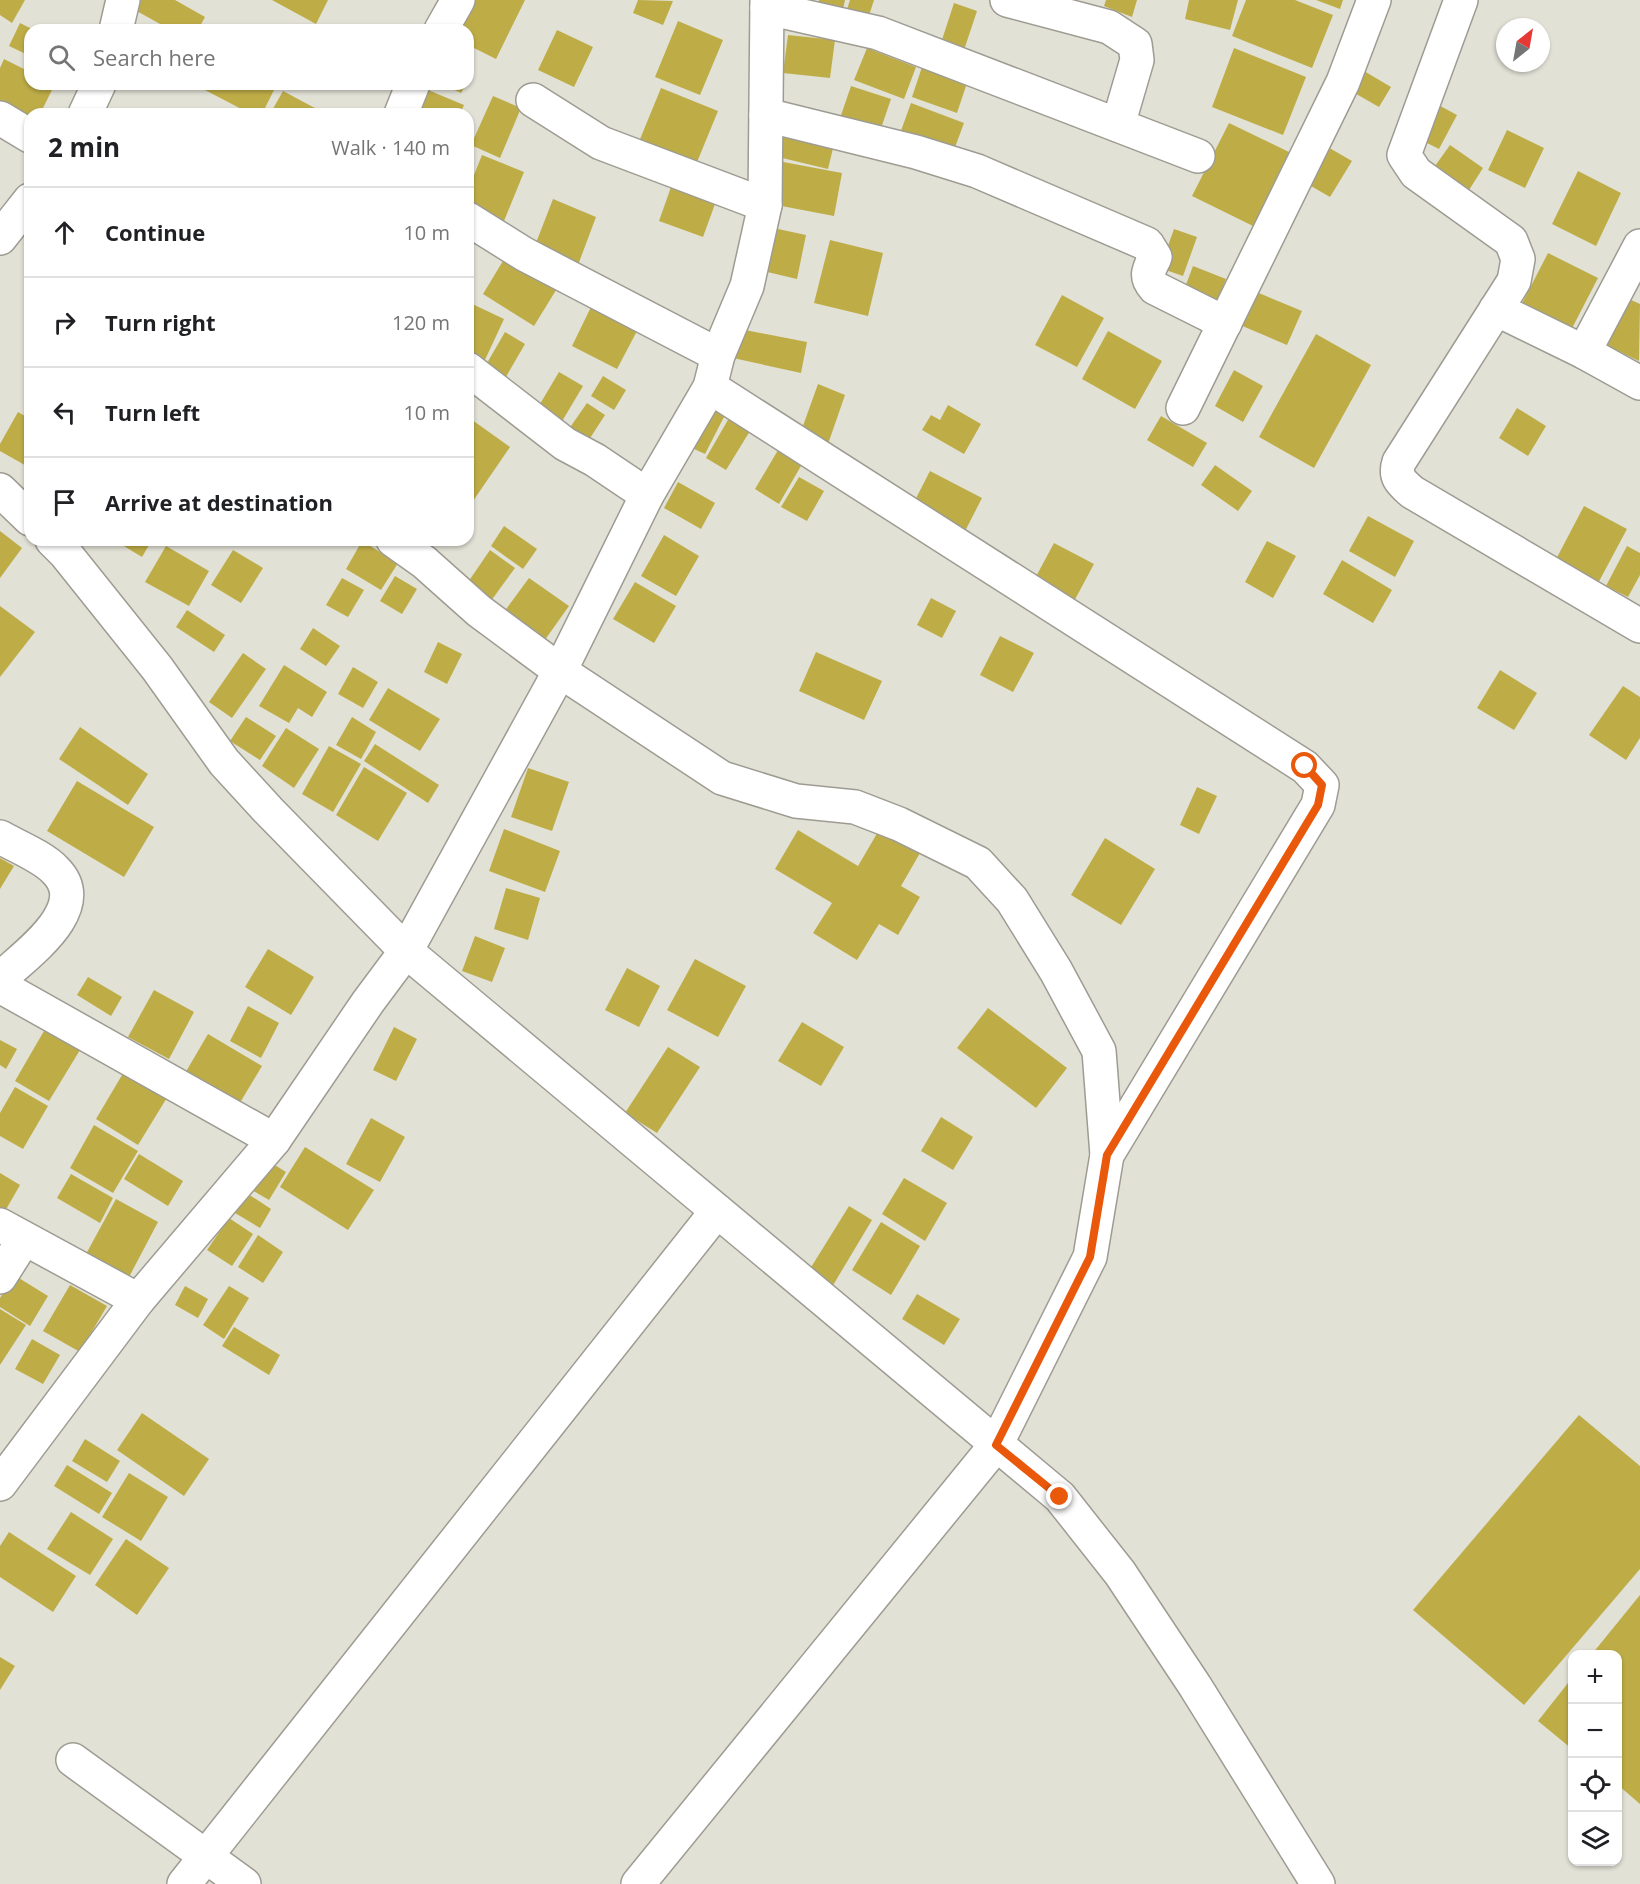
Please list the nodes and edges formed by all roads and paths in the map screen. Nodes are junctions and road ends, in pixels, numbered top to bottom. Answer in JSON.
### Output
{"nodes":[{"id":1,"x":123,"y":0,"type":"edge"},
{"id":2,"x":458,"y":0,"type":"edge"},
{"id":3,"x":1007,"y":0,"type":"edge"},
{"id":4,"x":1374,"y":0,"type":"edge"},
{"id":5,"x":1461,"y":0,"type":"edge"},
{"id":6,"x":767,"y":4,"type":"edge"},
{"id":7,"x":117,"y":24,"type":"edge"},
{"id":8,"x":444,"y":24,"type":"edge"},
{"id":9,"x":96,"y":90,"type":"edge"},
{"id":10,"x":410,"y":90,"type":"edge"},
{"id":11,"x":533,"y":100,"type":"dead end"},
{"id":12,"x":88,"y":108,"type":"edge"},
{"id":13,"x":403,"y":108,"type":"edge"},
{"id":14,"x":766,"y":115,"type":"junction"},
{"id":15,"x":0,"y":118,"type":"edge"},
{"id":16,"x":1118,"y":125,"type":"junction"},
{"id":17,"x":24,"y":132,"type":"edge"},
{"id":18,"x":1198,"y":156,"type":"dead end"},
{"id":19,"x":765,"y":205,"type":"junction"},
{"id":20,"x":24,"y":208,"type":"edge"},
{"id":21,"x":474,"y":223,"type":"edge"},
{"id":22,"x":0,"y":238,"type":"edge"},
{"id":23,"x":1640,"y":246,"type":"edge"},
{"id":24,"x":1496,"y":309,"type":"junction"},
{"id":25,"x":1225,"y":323,"type":"junction"},
{"id":26,"x":1584,"y":352,"type":"junction"},
{"id":27,"x":718,"y":355,"type":"junction"},
{"id":28,"x":474,"y":374,"type":"edge"},
{"id":29,"x":1640,"y":383,"type":"edge"},
{"id":30,"x":710,"y":387,"type":"junction"},
{"id":31,"x":1183,"y":408,"type":"dead end"},
{"id":32,"x":0,"y":490,"type":"edge"},
{"id":33,"x":647,"y":495,"type":"junction"},
{"id":34,"x":24,"y":513,"type":"edge"},
{"id":35,"x":66,"y":546,"type":"edge"},
{"id":36,"x":401,"y":546,"type":"edge"},
{"id":37,"x":1640,"y":626,"type":"edge"},
{"id":38,"x":560,"y":671,"type":"junction"},
{"id":39,"x":0,"y":837,"type":"edge"},
{"id":40,"x":406,"y":951,"type":"junction"},
{"id":41,"x":0,"y":978,"type":"edge"},
{"id":42,"x":0,"y":986,"type":"edge"},
{"id":43,"x":274,"y":1140,"type":"junction"},
{"id":44,"x":1107,"y":1155,"type":"junction"},
{"id":45,"x":717,"y":1212,"type":"junction"},
{"id":46,"x":12,"y":1232,"type":"edge"},
{"id":47,"x":0,"y":1277,"type":"edge"},
{"id":48,"x":138,"y":1300,"type":"junction"},
{"id":49,"x":996,"y":1445,"type":"junction"},
{"id":50,"x":6,"y":1464,"type":"edge"},
{"id":51,"x":73,"y":1760,"type":"dead end"},
{"id":52,"x":206,"y":1856,"type":"junction"},
{"id":53,"x":184,"y":1884,"type":"edge"},
{"id":54,"x":244,"y":1884,"type":"edge"},
{"id":55,"x":638,"y":1884,"type":"edge"},
{"id":56,"x":1318,"y":1884,"type":"edge"}],
"edges":[{"from":1,"to":7,"type":"street"},
{"from":2,"to":8,"type":"street"},
{"from":3,"to":16,"type":"street"},
{"from":4,"to":25,"type":"street"},
{"from":5,"to":24,"type":"street"},
{"from":6,"to":14,"type":"street"},
{"from":6,"to":16,"type":"street"},
{"from":9,"to":12,"type":"street"},
{"from":10,"to":13,"type":"street"},
{"from":11,"to":19,"type":"street"},
{"from":14,"to":19,"type":"street"},
{"from":14,"to":25,"type":"street"},
{"from":15,"to":17,"type":"street"},
{"from":16,"to":18,"type":"street"},
{"from":19,"to":27,"type":"street"},
{"from":20,"to":22,"type":"street"},
{"from":21,"to":27,"type":"street"},
{"from":23,"to":26,"type":"street"},
{"from":24,"to":26,"type":"street"},
{"from":24,"to":37,"type":"street"},
{"from":25,"to":31,"type":"street"},
{"from":26,"to":29,"type":"street"},
{"from":27,"to":30,"type":"street"},
{"from":28,"to":33,"type":"street"},
{"from":30,"to":33,"type":"street"},
{"from":30,"to":44,"type":"street"},
{"from":32,"to":34,"type":"street"},
{"from":33,"to":38,"type":"street"},
{"from":35,"to":40,"type":"street"},
{"from":36,"to":38,"type":"street"},
{"from":38,"to":40,"type":"street"},
{"from":38,"to":44,"type":"street"},
{"from":39,"to":41,"type":"street"},
{"from":40,"to":43,"type":"street"},
{"from":40,"to":45,"type":"street"},
{"from":42,"to":43,"type":"street"},
{"from":43,"to":48,"type":"street"},
{"from":44,"to":49,"type":"street"},
{"from":45,"to":49,"type":"street"},
{"from":45,"to":52,"type":"street"},
{"from":46,"to":47,"type":"street"},
{"from":46,"to":48,"type":"street"},
{"from":48,"to":50,"type":"street"},
{"from":49,"to":55,"type":"street"},
{"from":49,"to":56,"type":"street"},
{"from":51,"to":52,"type":"street"},
{"from":52,"to":53,"type":"street"},
{"from":52,"to":54,"type":"street"}]}
